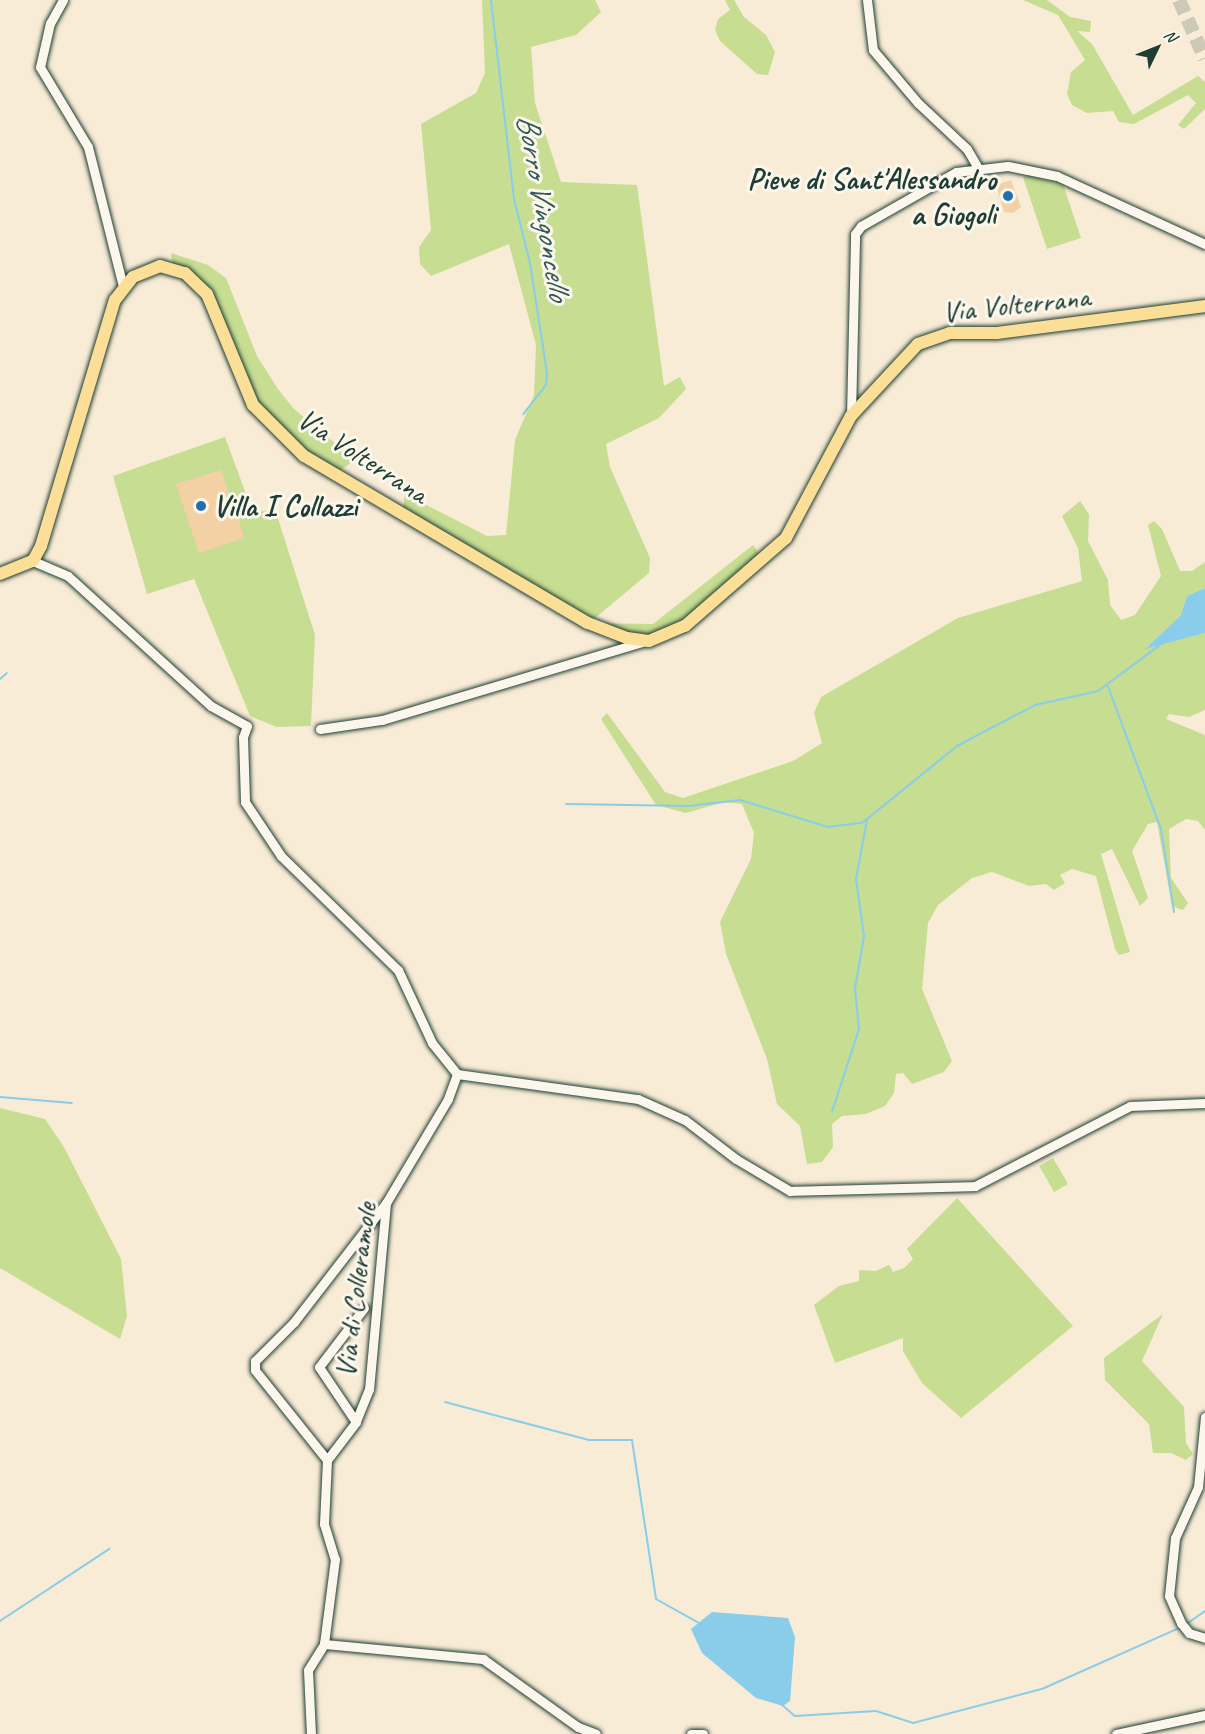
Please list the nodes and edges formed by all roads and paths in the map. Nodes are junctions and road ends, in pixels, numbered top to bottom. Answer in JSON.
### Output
{"nodes":[{"id":1,"x":63,"y":0,"type":"edge"},
{"id":2,"x":867,"y":0,"type":"edge"},
{"id":3,"x":978,"y":168,"type":"junction"},
{"id":4,"x":1205,"y":244,"type":"edge"},
{"id":5,"x":123,"y":286,"type":"junction"},
{"id":6,"x":1205,"y":306,"type":"edge"},
{"id":7,"x":851,"y":416,"type":"junction"},
{"id":8,"x":33,"y":561,"type":"junction"},
{"id":9,"x":0,"y":574,"type":"edge"},
{"id":10,"x":649,"y":640,"type":"junction"},
{"id":11,"x":320,"y":729,"type":"dead end"},
{"id":12,"x":457,"y":1074,"type":"junction"},
{"id":13,"x":1205,"y":1103,"type":"edge"},
{"id":14,"x":386,"y":1203,"type":"junction"},
{"id":15,"x":364,"y":1308,"type":"dead end"},
{"id":16,"x":1205,"y":1417,"type":"edge"},
{"id":17,"x":356,"y":1422,"type":"junction"},
{"id":18,"x":327,"y":1460,"type":"junction"},
{"id":19,"x":1205,"y":1638,"type":"edge"},
{"id":20,"x":324,"y":1644,"type":"junction"},
{"id":21,"x":1205,"y":1715,"type":"edge"},
{"id":22,"x":311,"y":1734,"type":"edge"},
{"id":23,"x":596,"y":1734,"type":"edge"},
{"id":24,"x":691,"y":1734,"type":"edge"},
{"id":25,"x":703,"y":1734,"type":"edge"},
{"id":26,"x":1116,"y":1734,"type":"edge"}],
"edges":[{"from":1,"to":5,"type":"street"},
{"from":2,"to":3,"type":"street"},
{"from":3,"to":4,"type":"street"},
{"from":3,"to":7,"type":"street"},
{"from":5,"to":8,"type":"main road"},
{"from":5,"to":10,"type":"main road","name":"Via Volterrana"},
{"from":6,"to":7,"type":"main road","name":"Via Volterrana"},
{"from":7,"to":10,"type":"main road","name":"Via Volterrana"},
{"from":8,"to":9,"type":"main road"},
{"from":8,"to":12,"type":"street"},
{"from":10,"to":11,"type":"street","name":"Via Volterrana"},
{"from":12,"to":13,"type":"street"},
{"from":12,"to":14,"type":"street","name":"Via di Colleramole"},
{"from":14,"to":17,"type":"street","name":"Via di Colleramole"},
{"from":14,"to":18,"type":"street"},
{"from":15,"to":17,"type":"street"},
{"from":16,"to":19,"type":"street"},
{"from":17,"to":18,"type":"street","name":"Via di Colleramole"},
{"from":18,"to":20,"type":"street"},
{"from":20,"to":22,"type":"street"},
{"from":20,"to":23,"type":"street"},
{"from":21,"to":26,"type":"street"},
{"from":24,"to":25,"type":"street"}]}
